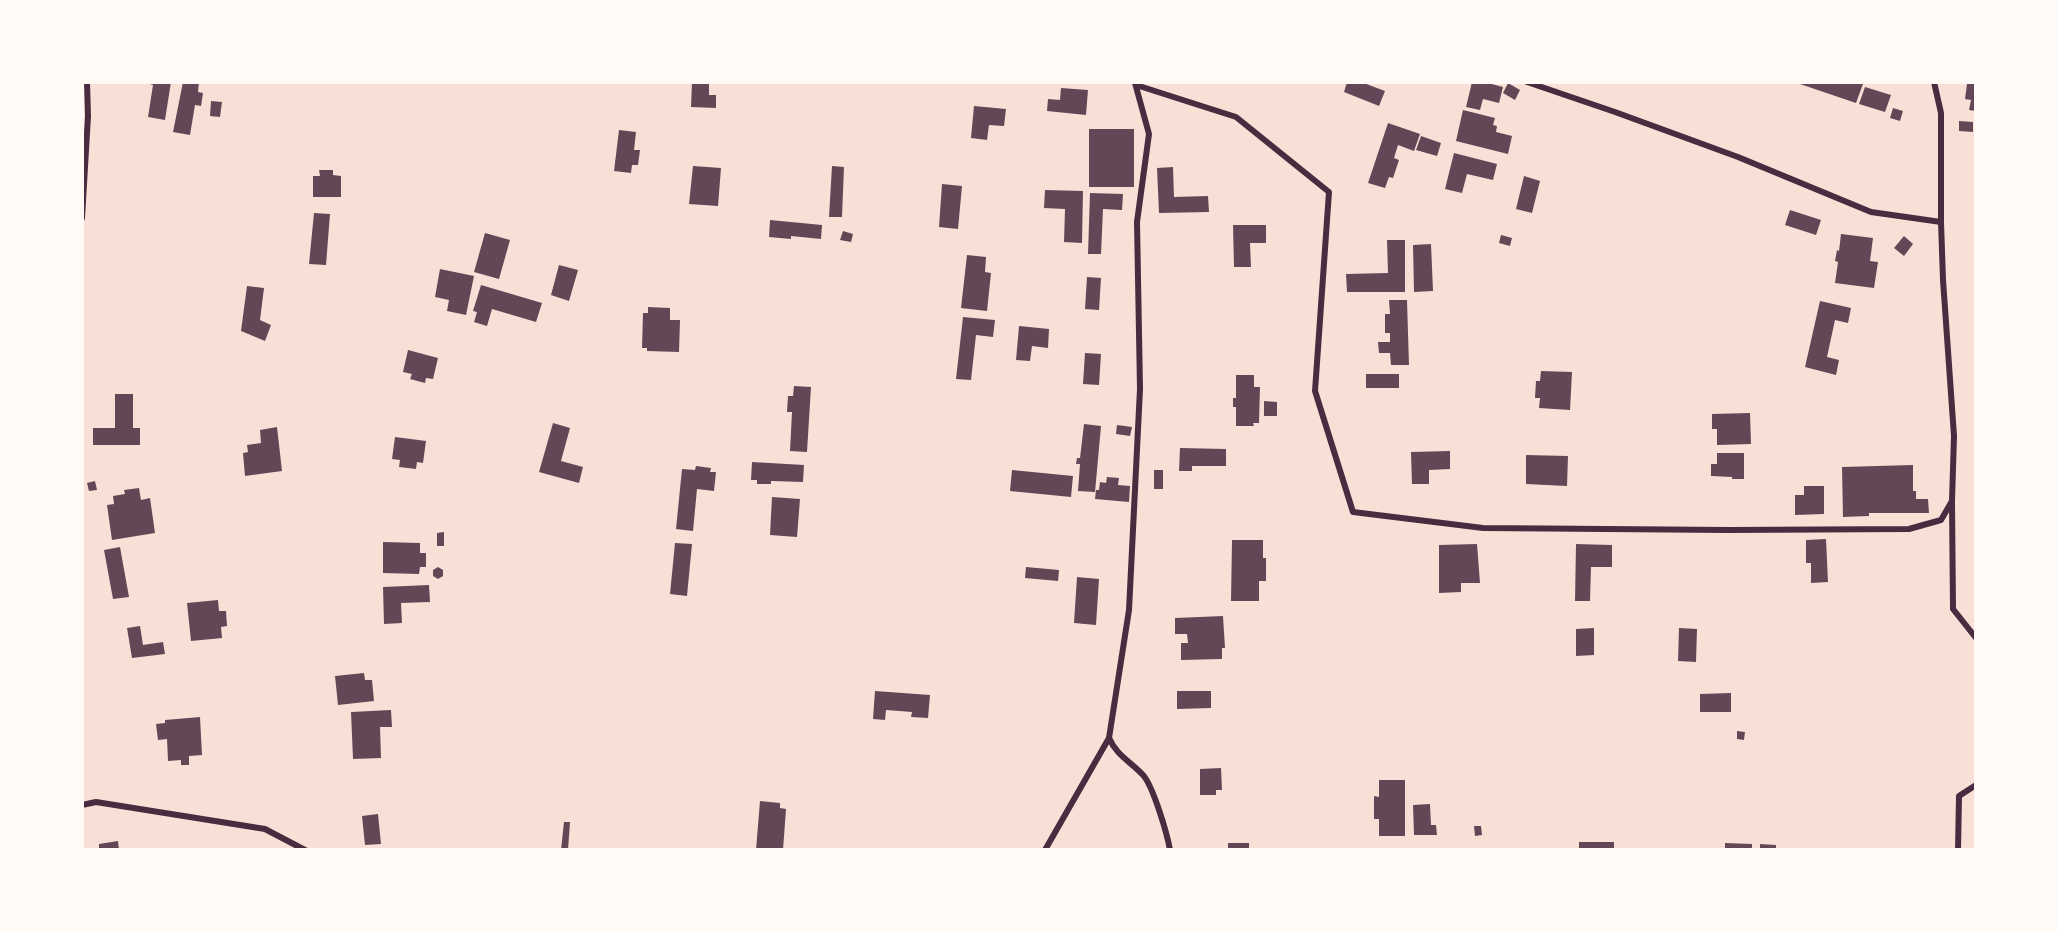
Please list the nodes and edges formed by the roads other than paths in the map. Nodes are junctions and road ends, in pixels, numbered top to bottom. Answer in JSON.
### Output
{"nodes":[{"id":1,"x":87,"y":82,"type":"edge"},
{"id":2,"x":1934,"y":82,"type":"edge"},
{"id":3,"x":1529,"y":83,"type":"edge"},
{"id":4,"x":1136,"y":84,"type":"edge"},
{"id":5,"x":82,"y":218,"type":"edge"},
{"id":6,"x":1941,"y":222,"type":"junction"},
{"id":7,"x":1952,"y":501,"type":"junction"},
{"id":8,"x":1976,"y":638,"type":"edge"},
{"id":9,"x":1109,"y":738,"type":"junction"},
{"id":10,"x":1976,"y":785,"type":"edge"},
{"id":11,"x":82,"y":805,"type":"edge"},
{"id":12,"x":305,"y":849,"type":"edge"},
{"id":13,"x":1045,"y":849,"type":"edge"},
{"id":14,"x":1170,"y":849,"type":"edge"},
{"id":15,"x":1958,"y":849,"type":"edge"}],
"edges":[{"from":1,"to":5,"type":"street"},
{"from":2,"to":6,"type":"street"},
{"from":3,"to":6,"type":"street"},
{"from":4,"to":7,"type":"street"},
{"from":4,"to":9,"type":"street"},
{"from":6,"to":7,"type":"street"},
{"from":7,"to":8,"type":"street"},
{"from":9,"to":13,"type":"street"},
{"from":9,"to":14,"type":"street"},
{"from":10,"to":15,"type":"street"},
{"from":11,"to":12,"type":"street"}]}
